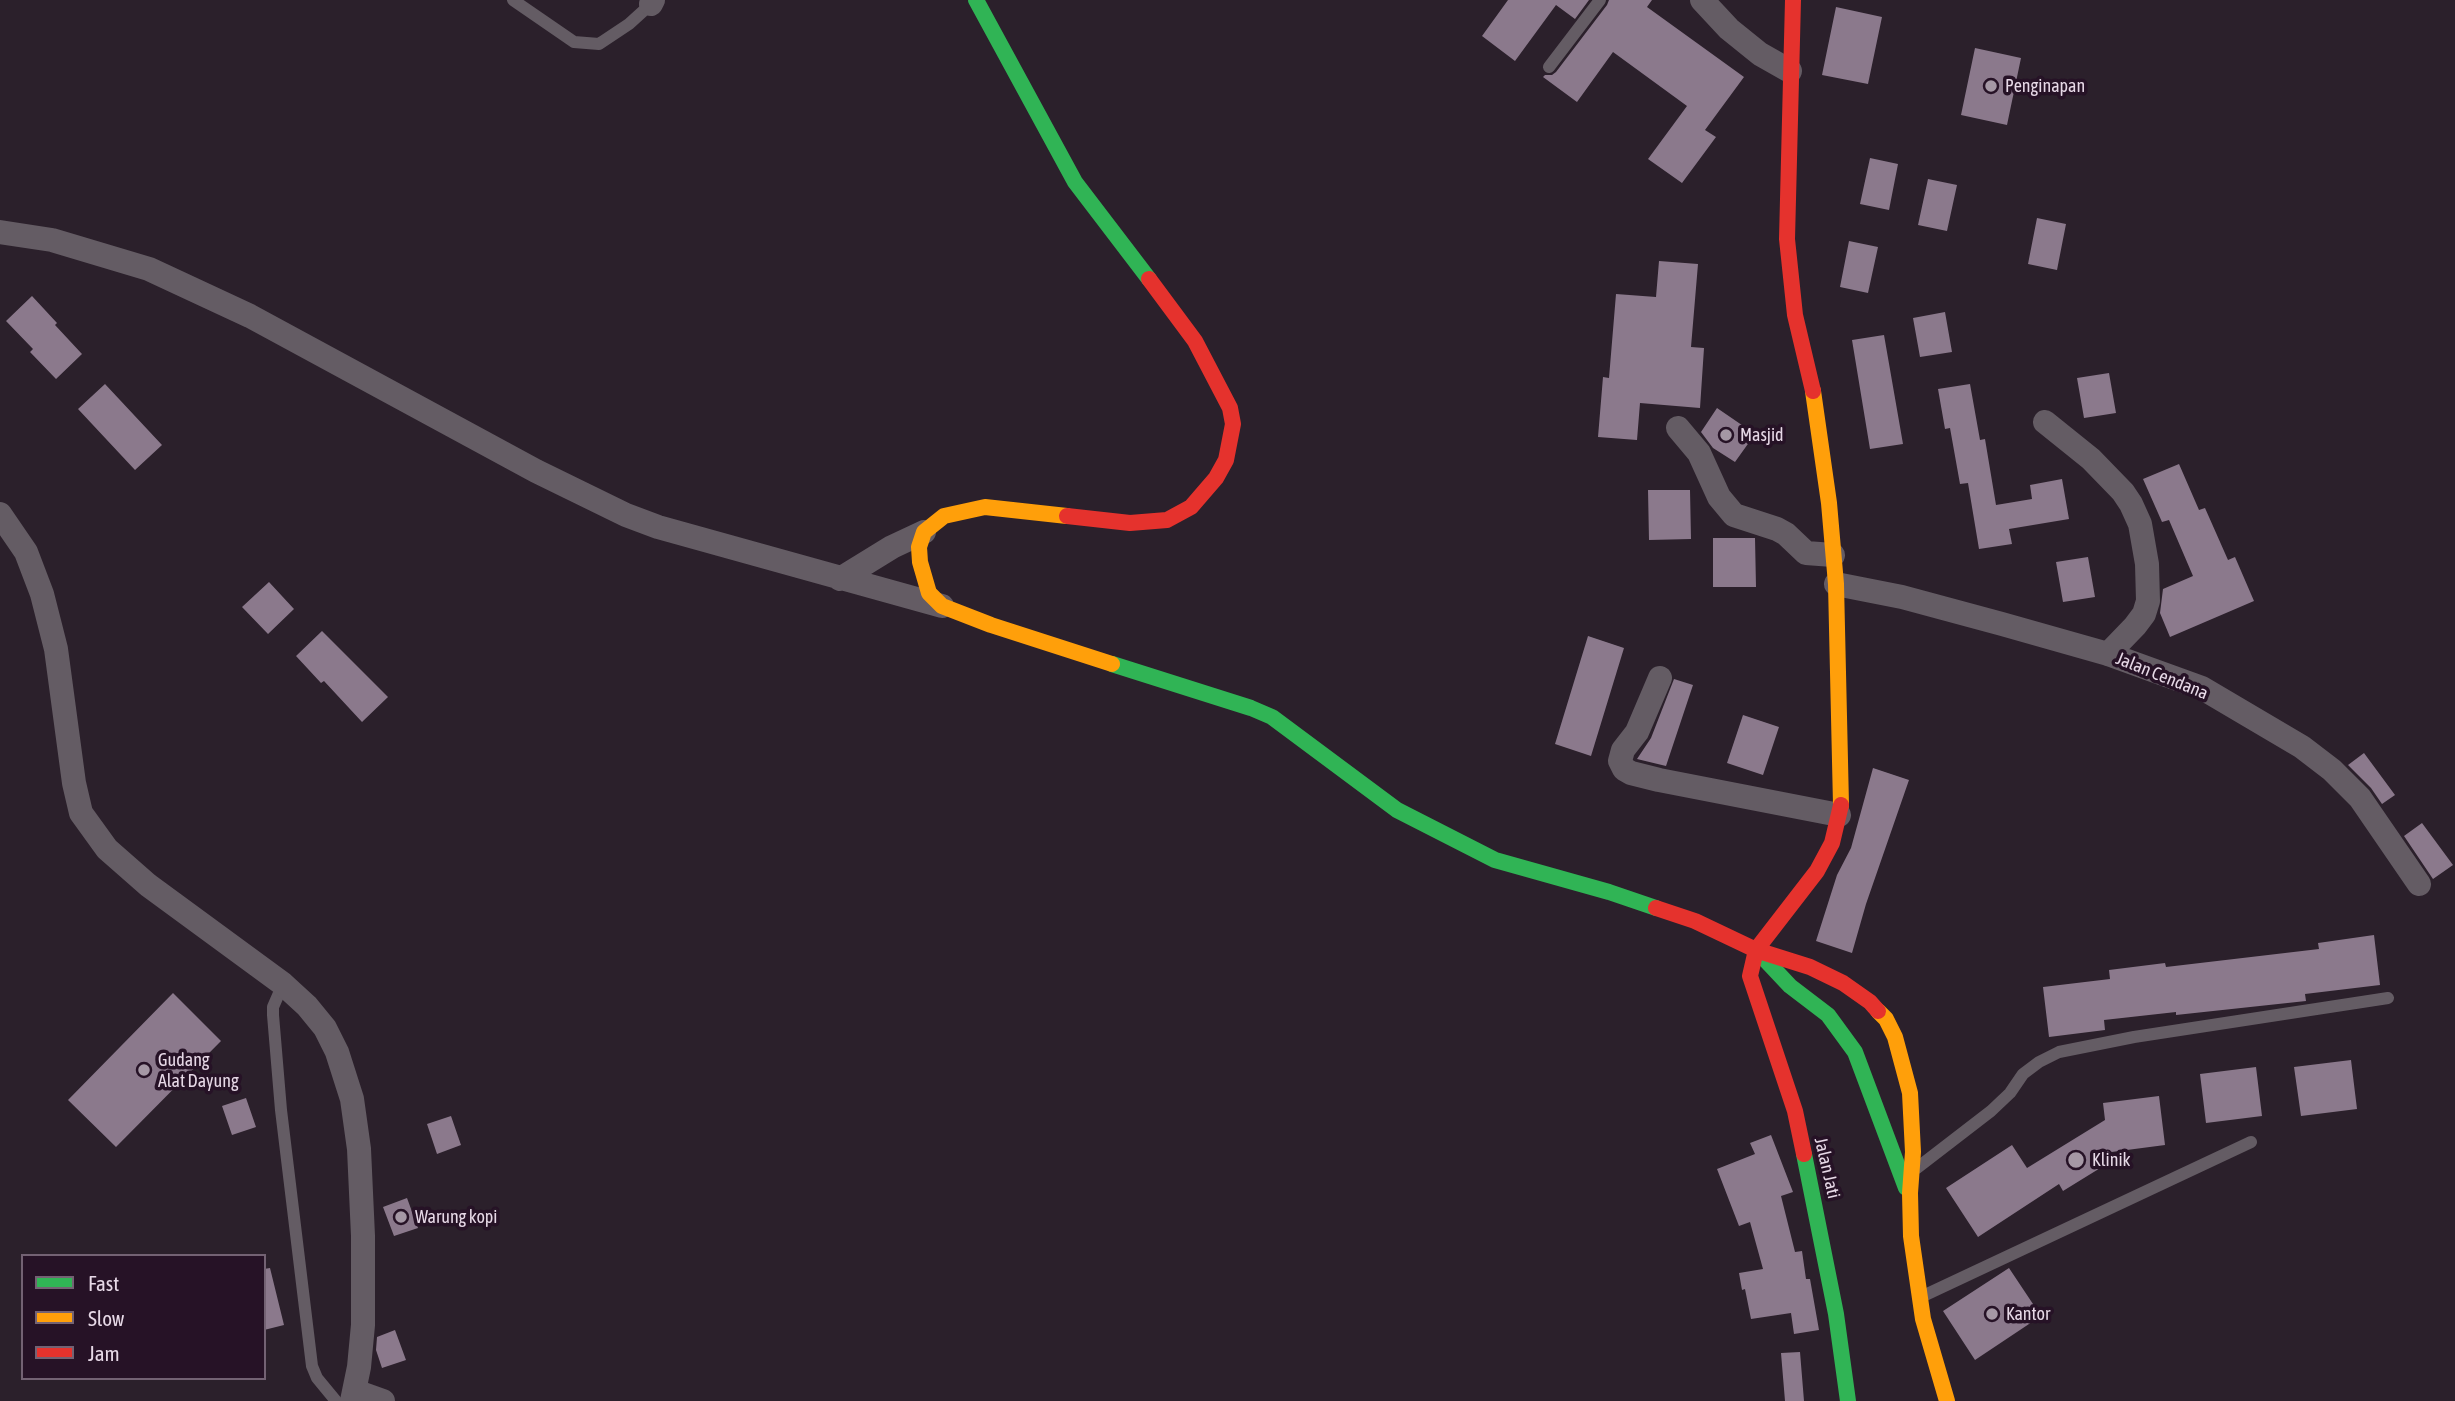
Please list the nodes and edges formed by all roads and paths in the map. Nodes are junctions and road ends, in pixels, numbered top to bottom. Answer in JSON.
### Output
{"nodes":[{"id":1,"x":513,"y":0,"type":"edge"},
{"id":2,"x":976,"y":0,"type":"edge"},
{"id":3,"x":1600,"y":0,"type":"edge"},
{"id":4,"x":1702,"y":0,"type":"edge"},
{"id":5,"x":1793,"y":0,"type":"edge"},
{"id":6,"x":652,"y":2,"type":"edge"},
{"id":7,"x":1549,"y":67,"type":"dead end"},
{"id":8,"x":1790,"y":71,"type":"junction"},
{"id":9,"x":0,"y":232,"type":"edge"},
{"id":10,"x":2046,"y":422,"type":"dead end"},
{"id":11,"x":1678,"y":428,"type":"dead end"},
{"id":12,"x":0,"y":514,"type":"edge"},
{"id":13,"x":924,"y":532,"type":"junction"},
{"id":14,"x":1833,"y":555,"type":"junction"},
{"id":15,"x":839,"y":579,"type":"junction"},
{"id":16,"x":1836,"y":584,"type":"junction"},
{"id":17,"x":942,"y":606,"type":"junction"},
{"id":18,"x":2108,"y":654,"type":"junction"},
{"id":19,"x":1660,"y":678,"type":"dead end"},
{"id":20,"x":1839,"y":815,"type":"junction"},
{"id":21,"x":2419,"y":884,"type":"dead end"},
{"id":22,"x":1756,"y":950,"type":"junction"},
{"id":23,"x":282,"y":984,"type":"junction"},
{"id":24,"x":2388,"y":998,"type":"dead end"},
{"id":25,"x":2251,"y":1142,"type":"dead end"},
{"id":26,"x":1911,"y":1173,"type":"junction"},
{"id":27,"x":1910,"y":1196,"type":"junction"},
{"id":28,"x":1920,"y":1298,"type":"junction"},
{"id":29,"x":348,"y":1398,"type":"edge"},
{"id":30,"x":383,"y":1401,"type":"edge"},
{"id":31,"x":1848,"y":1401,"type":"edge"},
{"id":32,"x":1947,"y":1401,"type":"edge"}],
"edges":[{"from":1,"to":6,"type":"lane"},
{"from":2,"to":13,"type":"street"},
{"from":3,"to":7,"type":"lane"},
{"from":4,"to":8,"type":"street"},
{"from":5,"to":8,"type":"street"},
{"from":8,"to":14,"type":"street"},
{"from":9,"to":15,"type":"street"},
{"from":10,"to":18,"type":"street"},
{"from":11,"to":14,"type":"street"},
{"from":12,"to":23,"type":"street"},
{"from":13,"to":15,"type":"street"},
{"from":13,"to":17,"type":"street"},
{"from":14,"to":16,"type":"street"},
{"from":15,"to":17,"type":"street"},
{"from":16,"to":18,"type":"street","name":"Jalan Cendana"},
{"from":16,"to":20,"type":"street"},
{"from":17,"to":22,"type":"street"},
{"from":18,"to":21,"type":"street","name":"Jalan Cendana"},
{"from":19,"to":20,"type":"street"},
{"from":20,"to":22,"type":"street"},
{"from":22,"to":26,"type":"street"},
{"from":22,"to":27,"type":"street"},
{"from":22,"to":31,"type":"street","name":"Jalan Jati"},
{"from":23,"to":29,"type":"lane"},
{"from":23,"to":29,"type":"street"},
{"from":24,"to":26,"type":"lane"},
{"from":25,"to":28,"type":"lane"},
{"from":26,"to":27,"type":"street"},
{"from":27,"to":28,"type":"street"},
{"from":28,"to":32,"type":"street"},
{"from":29,"to":30,"type":"street"}]}
